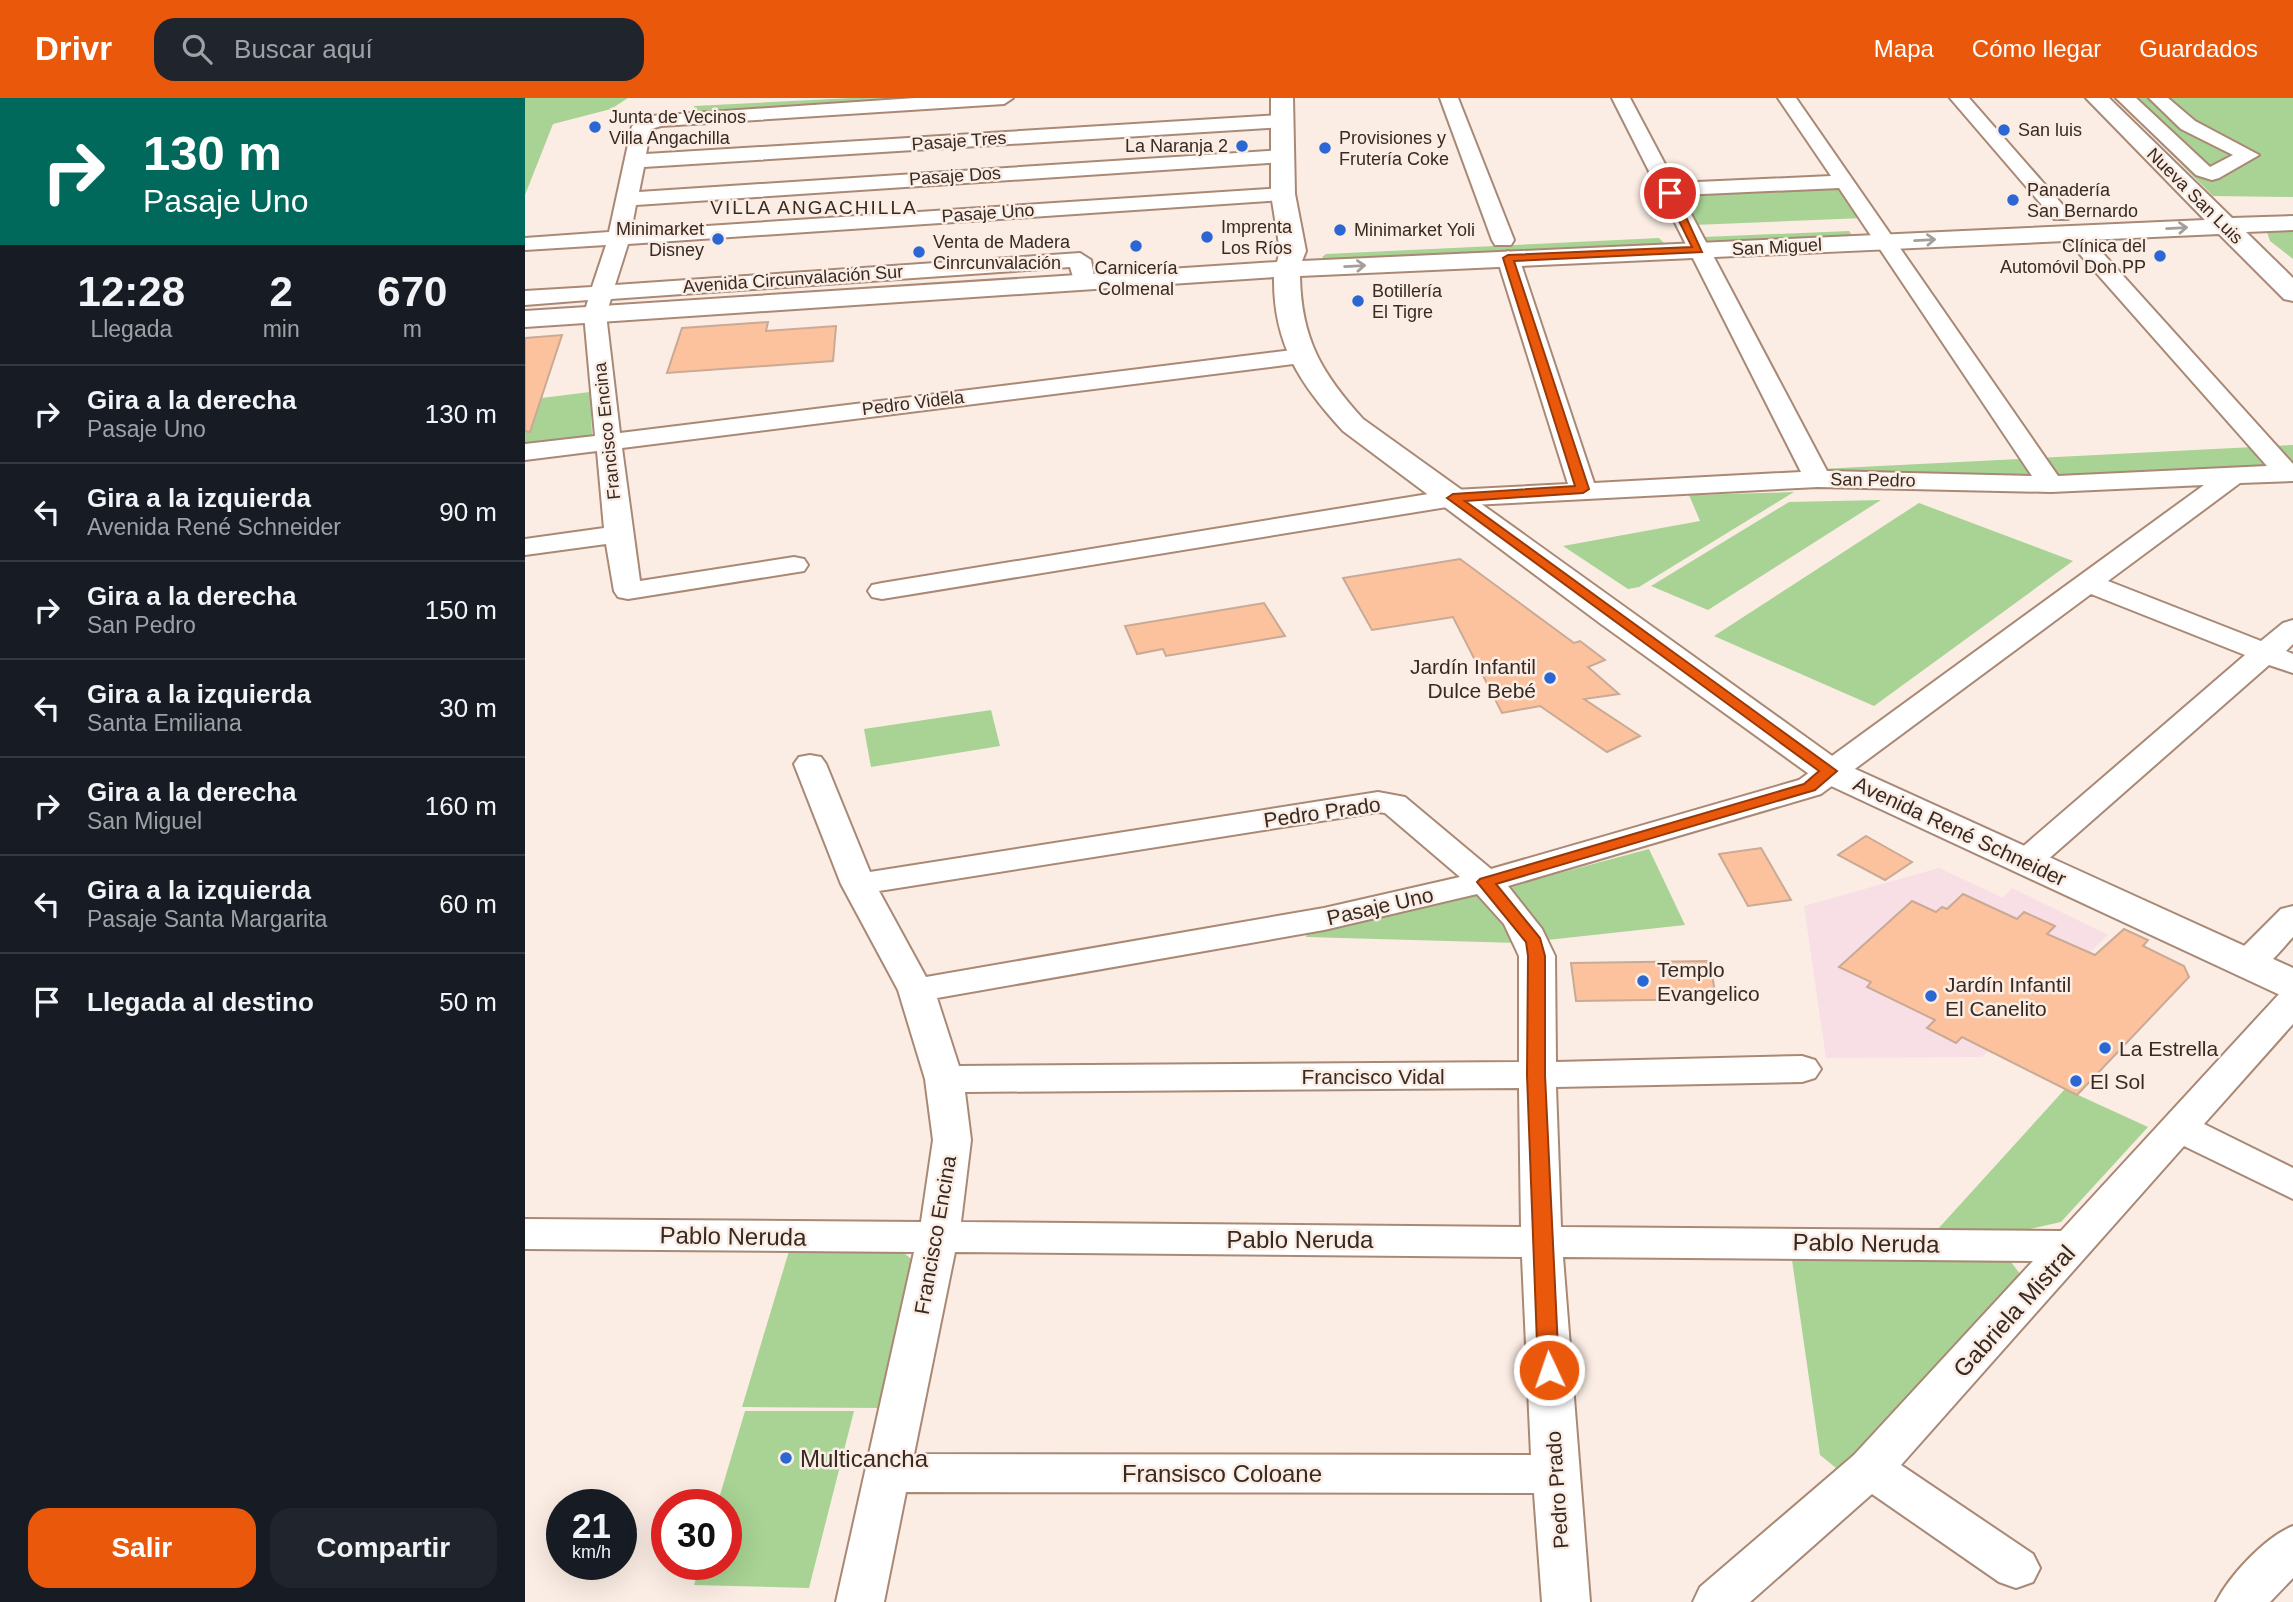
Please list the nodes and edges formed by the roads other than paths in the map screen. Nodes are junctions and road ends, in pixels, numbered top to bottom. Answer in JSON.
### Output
{"nodes":[{"id":1,"x":1004,"y":98,"type":"edge"},
{"id":2,"x":1449,"y":98,"type":"edge"},
{"id":3,"x":1621,"y":98,"type":"edge"},
{"id":4,"x":1787,"y":98,"type":"edge"},
{"id":5,"x":1959,"y":98,"type":"edge"},
{"id":6,"x":2097,"y":98,"type":"edge"},
{"id":7,"x":2125,"y":98,"type":"edge"},
{"id":8,"x":2158,"y":98,"type":"edge"},
{"id":9,"x":953,"y":101,"type":"junction"},
{"id":10,"x":1282,"y":109,"type":"edge"},
{"id":11,"x":953,"y":141,"type":"junction"},
{"id":12,"x":1282,"y":156,"type":"junction"},
{"id":13,"x":636,"y":161,"type":"junction"},
{"id":14,"x":954,"y":176,"type":"junction"},
{"id":15,"x":1843,"y":182,"type":"junction"},
{"id":16,"x":1668,"y":189,"type":"junction"},
{"id":17,"x":1283,"y":194,"type":"junction"},
{"id":18,"x":628,"y":199,"type":"junction"},
{"id":19,"x":2293,"y":205,"type":"edge"},
{"id":20,"x":952,"y":215,"type":"junction"},
{"id":21,"x":2217,"y":217,"type":"junction"},
{"id":22,"x":2293,"y":223,"type":"edge"},
{"id":23,"x":2066,"y":224,"type":"junction"},
{"id":24,"x":1878,"y":233,"type":"junction"},
{"id":25,"x":619,"y":237,"type":"junction"},
{"id":26,"x":1694,"y":241,"type":"junction"},
{"id":27,"x":525,"y":244,"type":"edge"},
{"id":28,"x":1506,"y":249,"type":"junction"},
{"id":29,"x":1290,"y":260,"type":"junction"},
{"id":30,"x":954,"y":280,"type":"junction"},
{"id":31,"x":2293,"y":293,"type":"edge"},
{"id":32,"x":525,"y":298,"type":"edge"},
{"id":33,"x":598,"y":303,"type":"junction"},
{"id":34,"x":525,"y":319,"type":"edge"},
{"id":35,"x":1301,"y":356,"type":"junction"},
{"id":36,"x":608,"y":441,"type":"junction"},
{"id":37,"x":525,"y":452,"type":"edge"},
{"id":38,"x":2290,"y":473,"type":"edge"},
{"id":39,"x":2233,"y":476,"type":"junction"},
{"id":40,"x":1818,"y":479,"type":"junction"},
{"id":41,"x":2051,"y":484,"type":"junction"},
{"id":42,"x":1583,"y":489,"type":"junction"},
{"id":43,"x":1453,"y":498,"type":"junction"},
{"id":44,"x":618,"y":534,"type":"junction"},
{"id":45,"x":525,"y":547,"type":"edge"},
{"id":46,"x":794,"y":565,"type":"dead end"},
{"id":47,"x":2088,"y":583,"type":"junction"},
{"id":48,"x":882,"y":591,"type":"dead end"},
{"id":49,"x":2293,"y":629,"type":"edge"},
{"id":50,"x":2262,"y":653,"type":"junction"},
{"id":51,"x":2293,"y":664,"type":"edge"},
{"id":52,"x":810,"y":764,"type":"dead end"},
{"id":53,"x":1829,"y":771,"type":"junction"},
{"id":54,"x":2025,"y":862,"type":"junction"},
{"id":55,"x":1485,"y":882,"type":"junction"},
{"id":56,"x":858,"y":884,"type":"junction"},
{"id":57,"x":2293,"y":917,"type":"edge"},
{"id":58,"x":2248,"y":963,"type":"junction"},
{"id":59,"x":2293,"y":984,"type":"edge"},
{"id":60,"x":916,"y":990,"type":"junction"},
{"id":61,"x":2293,"y":1001,"type":"edge"},
{"id":62,"x":1802,"y":1069,"type":"dead end"},
{"id":63,"x":1536,"y":1075,"type":"junction"},
{"id":64,"x":944,"y":1079,"type":"junction"},
{"id":65,"x":2180,"y":1128,"type":"junction"},
{"id":66,"x":2293,"y":1185,"type":"edge"},
{"id":67,"x":525,"y":1234,"type":"edge"},
{"id":68,"x":937,"y":1238,"type":"junction"},
{"id":69,"x":1542,"y":1240,"type":"junction"},
{"id":70,"x":2074,"y":1246,"type":"junction"},
{"id":71,"x":1870,"y":1468,"type":"junction"},
{"id":72,"x":889,"y":1473,"type":"junction"},
{"id":73,"x":1554,"y":1474,"type":"junction"},
{"id":74,"x":2293,"y":1546,"type":"edge"},
{"id":75,"x":2016,"y":1568,"type":"dead end"},
{"id":76,"x":860,"y":1602,"type":"edge"},
{"id":77,"x":1566,"y":1602,"type":"edge"},
{"id":78,"x":1717,"y":1602,"type":"edge"},
{"id":79,"x":2239,"y":1602,"type":"edge"}],
"edges":[{"from":1,"to":9,"type":"street"},
{"from":2,"to":28,"type":"street"},
{"from":3,"to":16,"type":"street"},
{"from":4,"to":15,"type":"street"},
{"from":5,"to":23,"type":"street"},
{"from":6,"to":21,"type":"main road","name":"Nueva San Luis"},
{"from":7,"to":8,"type":"street"},
{"from":9,"to":11,"type":"street"},
{"from":9,"to":13,"type":"street","name":"Francisco Encina"},
{"from":10,"to":11,"type":"street","name":"Pasaje Tres"},
{"from":10,"to":12,"type":"main road","name":"Avenida René Schneider"},
{"from":11,"to":13,"type":"street","name":"Pasaje Tres"},
{"from":11,"to":14,"type":"street"},
{"from":12,"to":14,"type":"street","name":"Pasaje Dos"},
{"from":12,"to":17,"type":"main road","name":"Avenida René Schneider"},
{"from":13,"to":18,"type":"street","name":"Francisco Encina"},
{"from":14,"to":18,"type":"street","name":"Pasaje Dos"},
{"from":14,"to":20,"type":"street"},
{"from":15,"to":16,"type":"street"},
{"from":15,"to":24,"type":"street"},
{"from":16,"to":26,"type":"street"},
{"from":17,"to":20,"type":"street","name":"Pasaje Uno"},
{"from":17,"to":29,"type":"main road","name":"Avenida René Schneider"},
{"from":18,"to":25,"type":"street","name":"Francisco Encina"},
{"from":19,"to":21,"type":"main road"},
{"from":20,"to":25,"type":"street","name":"Pasaje Uno"},
{"from":20,"to":30,"type":"street"},
{"from":21,"to":22,"type":"main road"},
{"from":21,"to":23,"type":"main road","name":"San Miguel"},
{"from":21,"to":31,"type":"main road","name":"Nueva San Luis"},
{"from":23,"to":24,"type":"main road","name":"San Miguel"},
{"from":23,"to":38,"type":"street"},
{"from":24,"to":26,"type":"main road","name":"San Miguel"},
{"from":24,"to":41,"type":"street"},
{"from":25,"to":27,"type":"street","name":"Pasaje Uno"},
{"from":25,"to":33,"type":"street","name":"Francisco Encina"},
{"from":26,"to":28,"type":"main road","name":"San Miguel"},
{"from":26,"to":40,"type":"street"},
{"from":28,"to":29,"type":"main road","name":"San Miguel"},
{"from":28,"to":42,"type":"street"},
{"from":29,"to":30,"type":"main road","name":"Avenida Circunvalación Sur"},
{"from":29,"to":35,"type":"main road","name":"Avenida René Schneider"},
{"from":30,"to":33,"type":"main road","name":"Avenida Circunvalación Sur"},
{"from":32,"to":33,"type":"street","name":"Avenida Circunvalación Sur"},
{"from":33,"to":34,"type":"main road","name":"Avenida Circunvalación Sur"},
{"from":33,"to":36,"type":"street","name":"Francisco Encina"},
{"from":35,"to":36,"type":"street","name":"Pedro Videla"},
{"from":35,"to":43,"type":"main road","name":"Avenida René Schneider"},
{"from":36,"to":37,"type":"street","name":"Pedro Videla"},
{"from":36,"to":44,"type":"street","name":"Francisco Encina"},
{"from":38,"to":39,"type":"street","name":"San Pedro"},
{"from":39,"to":41,"type":"street","name":"San Pedro"},
{"from":39,"to":47,"type":"street","name":"Pasaje Uno"},
{"from":40,"to":41,"type":"street","name":"San Pedro"},
{"from":40,"to":42,"type":"street","name":"San Pedro"},
{"from":42,"to":43,"type":"street","name":"San Pedro"},
{"from":43,"to":48,"type":"street","name":"San Pedro"},
{"from":43,"to":53,"type":"main road","name":"Avenida René Schneider"},
{"from":44,"to":45,"type":"street"},
{"from":44,"to":46,"type":"street","name":"Francisco Encina"},
{"from":47,"to":50,"type":"street"},
{"from":47,"to":53,"type":"street","name":"Pasaje Uno"},
{"from":49,"to":50,"type":"street"},
{"from":50,"to":51,"type":"street"},
{"from":50,"to":54,"type":"street"},
{"from":52,"to":56,"type":"street","name":"Francisco Encina"},
{"from":53,"to":54,"type":"main road","name":"Avenida René Schneider"},
{"from":53,"to":55,"type":"street","name":"Pasaje Uno"},
{"from":54,"to":58,"type":"main road","name":"Avenida René Schneider"},
{"from":55,"to":56,"type":"street","name":"Pedro Prado"},
{"from":55,"to":60,"type":"street","name":"Pasaje Uno"},
{"from":55,"to":63,"type":"street","name":"Pedro Prado"},
{"from":56,"to":60,"type":"street","name":"Francisco Encina"},
{"from":57,"to":58,"type":"street"},
{"from":58,"to":59,"type":"main road","name":"Avenida René Schneider"},
{"from":60,"to":64,"type":"street","name":"Francisco Encina"},
{"from":61,"to":65,"type":"street","name":"Gabriela Mistral"},
{"from":62,"to":63,"type":"street","name":"Francisco Vidal"},
{"from":63,"to":64,"type":"street","name":"Francisco Vidal"},
{"from":63,"to":69,"type":"street","name":"Pedro Prado"},
{"from":64,"to":68,"type":"street","name":"Francisco Encina"},
{"from":65,"to":66,"type":"street"},
{"from":65,"to":70,"type":"street","name":"Gabriela Mistral"},
{"from":67,"to":68,"type":"street","name":"Pablo Neruda"},
{"from":68,"to":69,"type":"street","name":"Pablo Neruda"},
{"from":68,"to":72,"type":"street","name":"Francisco Encina"},
{"from":69,"to":70,"type":"street","name":"Pablo Neruda"},
{"from":69,"to":73,"type":"street","name":"Pedro Prado"},
{"from":70,"to":71,"type":"street","name":"Gabriela Mistral"},
{"from":71,"to":75,"type":"street"},
{"from":71,"to":78,"type":"street","name":"Gabriela Mistral"},
{"from":72,"to":73,"type":"street","name":"Fransisco Coloane"},
{"from":72,"to":76,"type":"street","name":"Francisco Encina"},
{"from":73,"to":77,"type":"street","name":"Pedro Prado"},
{"from":74,"to":79,"type":"street"}]}
